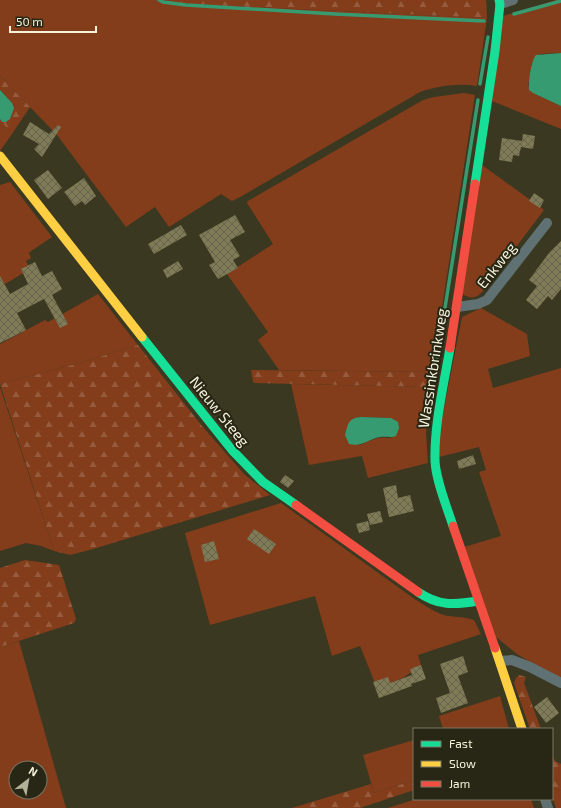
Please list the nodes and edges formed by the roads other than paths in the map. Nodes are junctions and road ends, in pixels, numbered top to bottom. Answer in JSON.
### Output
{"nodes":[{"id":1,"x":513,"y":0,"type":"edge"},
{"id":2,"x":499,"y":2,"type":"edge"},
{"id":3,"x":0,"y":156,"type":"edge"},
{"id":4,"x":547,"y":224,"type":"dead end"},
{"id":5,"x":457,"y":307,"type":"junction"},
{"id":6,"x":478,"y":601,"type":"junction"},
{"id":7,"x":500,"y":661,"type":"junction"},
{"id":8,"x":561,"y":683,"type":"edge"},
{"id":9,"x":522,"y":728,"type":"edge"}],
"edges":[{"from":1,"to":2,"type":"street"},
{"from":2,"to":5,"type":"street","name":"Wassinkbrinkweg"},
{"from":3,"to":6,"type":"street","name":"Nieuw Steeg"},
{"from":4,"to":5,"type":"street","name":"Enkweg"},
{"from":5,"to":6,"type":"street","name":"Wassinkbrinkweg"},
{"from":6,"to":7,"type":"street","name":"Wassinkbrinkweg"},
{"from":7,"to":8,"type":"street"},
{"from":7,"to":9,"type":"street","name":"Wassinkbrinkweg"}]}
